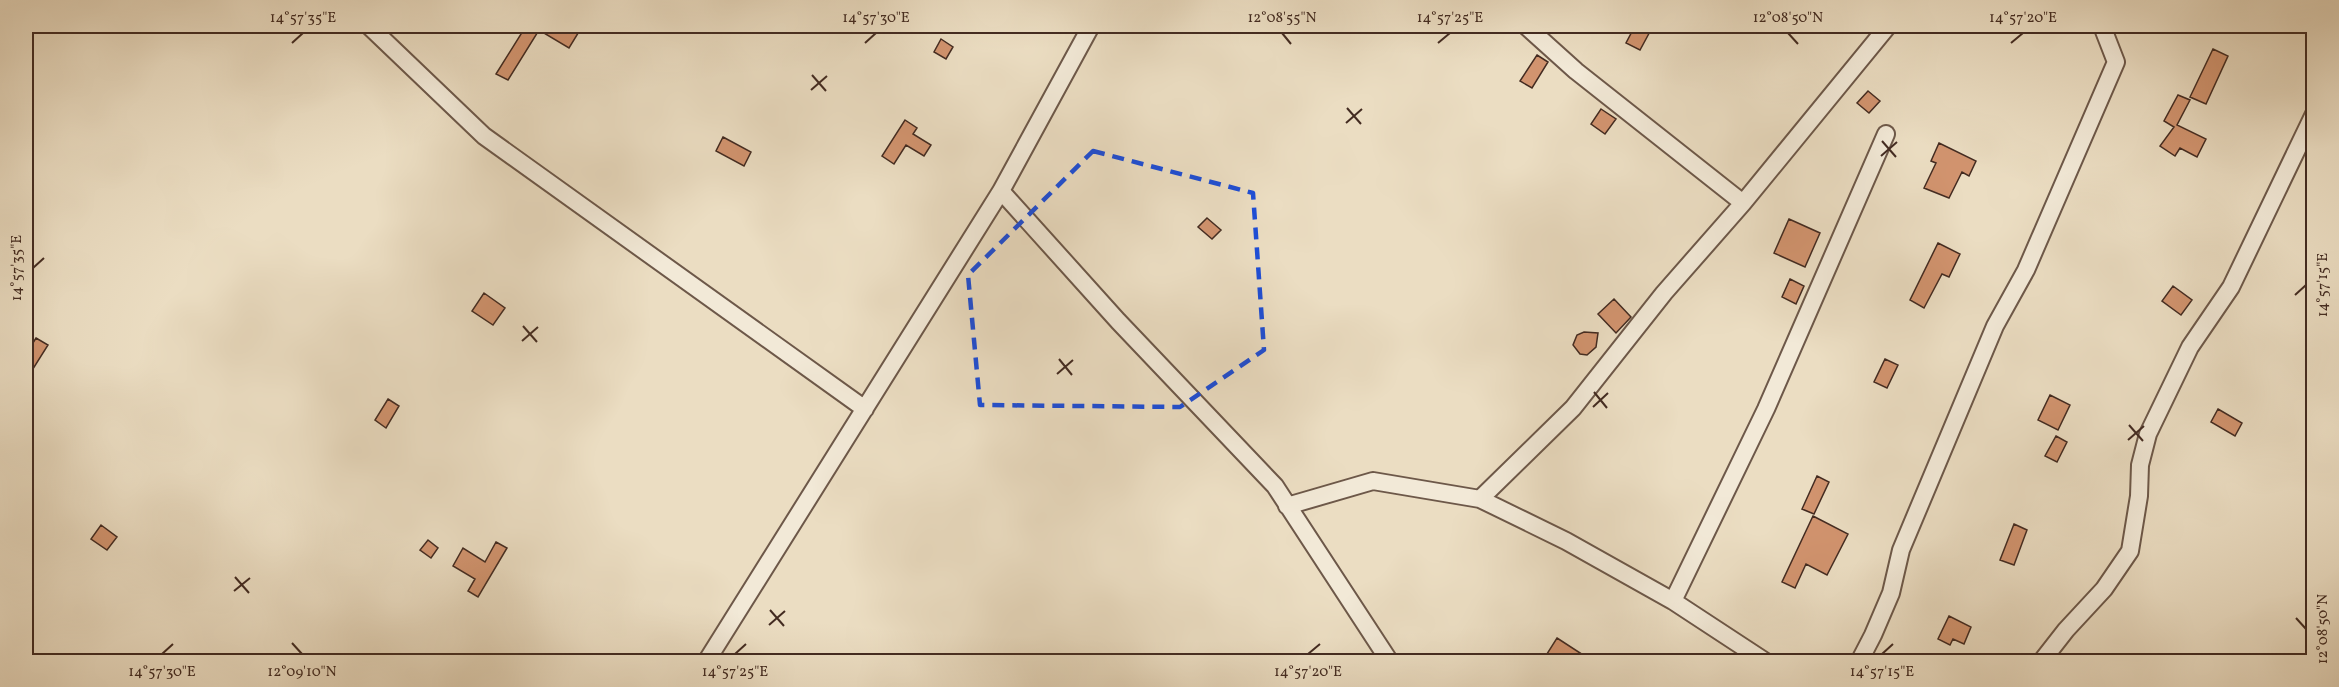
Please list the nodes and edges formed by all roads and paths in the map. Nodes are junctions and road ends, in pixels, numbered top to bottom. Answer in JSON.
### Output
{"nodes":[{"id":1,"x":369,"y":26,"type":"edge"},
{"id":2,"x":1091,"y":26,"type":"edge"},
{"id":3,"x":1526,"y":26,"type":"edge"},
{"id":4,"x":1888,"y":26,"type":"edge"},
{"id":5,"x":2102,"y":26,"type":"edge"},
{"id":6,"x":2313,"y":114,"type":"edge"},
{"id":7,"x":1886,"y":134,"type":"dead end"},
{"id":8,"x":1001,"y":191,"type":"junction"},
{"id":9,"x":1743,"y":202,"type":"junction"},
{"id":10,"x":865,"y":409,"type":"junction"},
{"id":11,"x":1480,"y":499,"type":"junction"},
{"id":12,"x":1287,"y":506,"type":"junction"},
{"id":13,"x":1673,"y":601,"type":"junction"},
{"id":14,"x":706,"y":662,"type":"edge"},
{"id":15,"x":1390,"y":662,"type":"edge"},
{"id":16,"x":1766,"y":662,"type":"edge"},
{"id":17,"x":1859,"y":662,"type":"edge"},
{"id":18,"x":2041,"y":662,"type":"edge"}],
"edges":[{"from":1,"to":10,"type":"street"},
{"from":2,"to":8,"type":"street"},
{"from":3,"to":9,"type":"street"},
{"from":4,"to":9,"type":"street"},
{"from":5,"to":17,"type":"street"},
{"from":6,"to":18,"type":"street"},
{"from":7,"to":13,"type":"street"},
{"from":8,"to":10,"type":"street"},
{"from":8,"to":12,"type":"street"},
{"from":9,"to":11,"type":"street"},
{"from":10,"to":14,"type":"street"},
{"from":11,"to":12,"type":"street"},
{"from":11,"to":13,"type":"street"},
{"from":12,"to":15,"type":"street"},
{"from":13,"to":16,"type":"street"}]}
